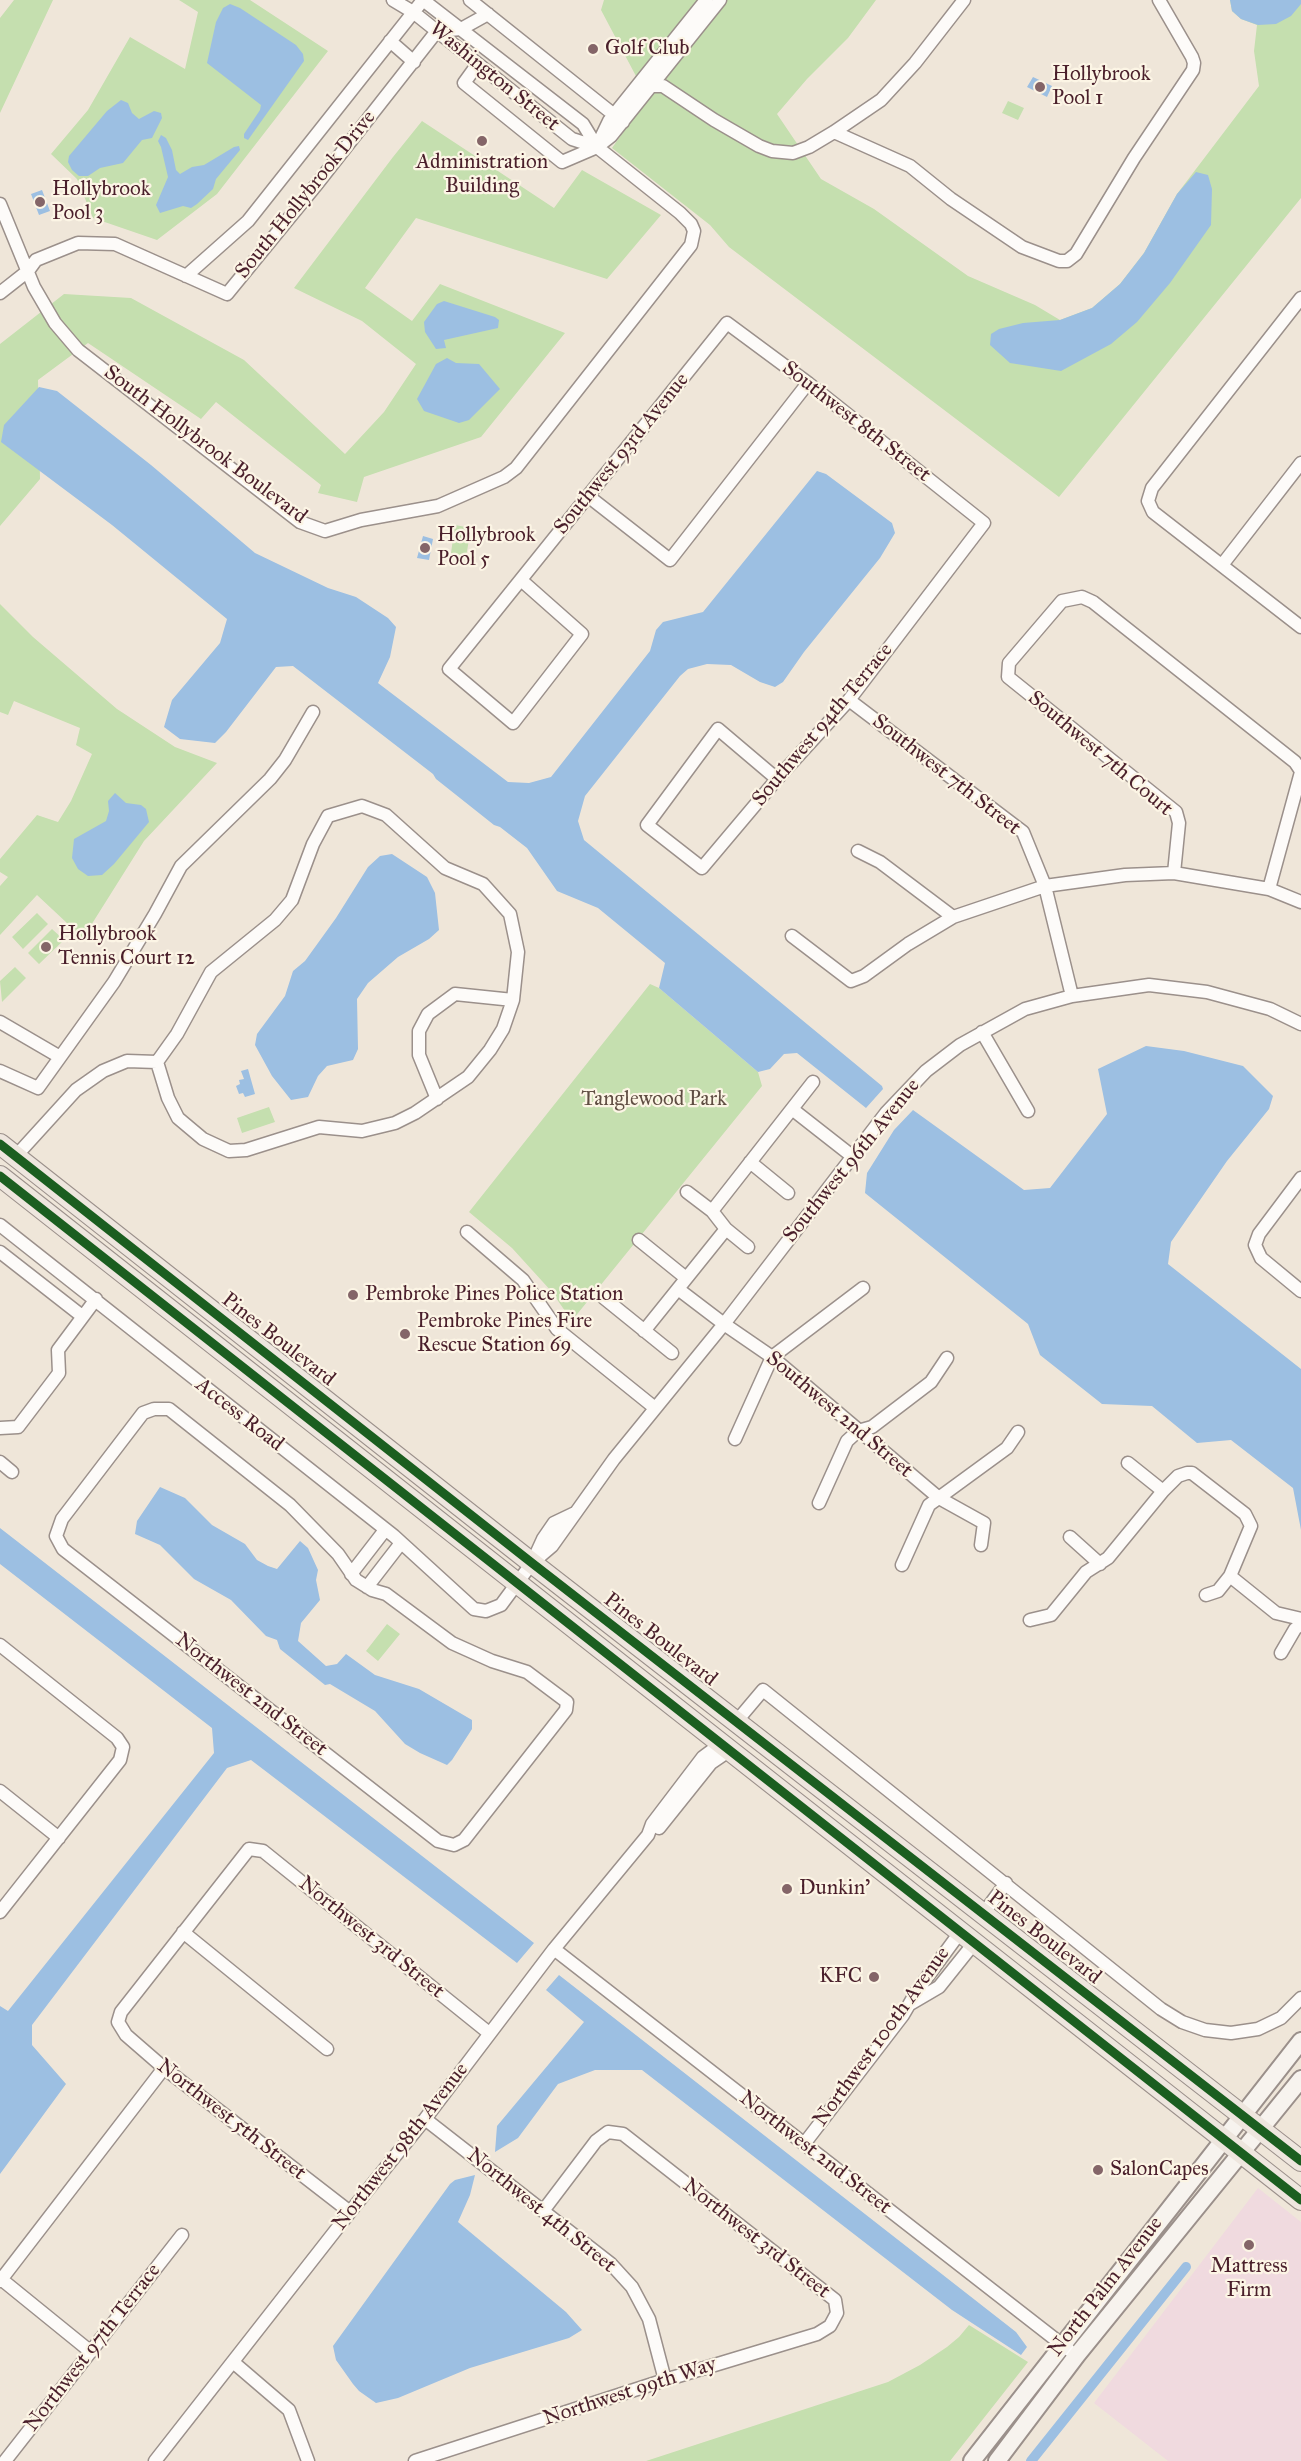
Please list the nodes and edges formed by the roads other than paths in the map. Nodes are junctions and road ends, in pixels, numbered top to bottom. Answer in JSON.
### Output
{"nodes":[{"id":1,"x":393,"y":0,"type":"edge"},
{"id":2,"x":423,"y":0,"type":"edge"},
{"id":3,"x":470,"y":0,"type":"edge"},
{"id":4,"x":706,"y":0,"type":"edge"},
{"id":5,"x":720,"y":0,"type":"edge"},
{"id":6,"x":964,"y":0,"type":"edge"},
{"id":7,"x":1159,"y":0,"type":"edge"},
{"id":8,"x":413,"y":12,"type":"junction"},
{"id":9,"x":488,"y":14,"type":"junction"},
{"id":10,"x":461,"y":29,"type":"junction"},
{"id":11,"x":437,"y":31,"type":"junction"},
{"id":12,"x":390,"y":41,"type":"junction"},
{"id":13,"x":414,"y":62,"type":"junction"},
{"id":14,"x":477,"y":65,"type":"junction"},
{"id":15,"x":648,"y":82,"type":"junction"},
{"id":16,"x":619,"y":118,"type":"junction"},
{"id":17,"x":834,"y":132,"type":"junction"},
{"id":18,"x":597,"y":147,"type":"junction"},
{"id":19,"x":0,"y":204,"type":"edge"},
{"id":20,"x":694,"y":231,"type":"joint"},
{"id":21,"x":28,"y":271,"type":"junction"},
{"id":22,"x":186,"y":276,"type":"junction"},
{"id":23,"x":0,"y":293,"type":"edge"},
{"id":24,"x":1301,"y":298,"type":"edge"},
{"id":25,"x":727,"y":323,"type":"joint"},
{"id":26,"x":808,"y":383,"type":"junction"},
{"id":27,"x":1301,"y":463,"type":"edge"},
{"id":28,"x":588,"y":496,"type":"junction"},
{"id":29,"x":984,"y":523,"type":"joint"},
{"id":30,"x":1222,"y":565,"type":"junction"},
{"id":31,"x":522,"y":580,"type":"junction"},
{"id":32,"x":1301,"y":627,"type":"edge"},
{"id":33,"x":849,"y":700,"type":"junction"},
{"id":34,"x":313,"y":712,"type":"dead end"},
{"id":35,"x":1301,"y":772,"type":"edge"},
{"id":36,"x":777,"y":779,"type":"junction"},
{"id":37,"x":858,"y":851,"type":"dead end"},
{"id":38,"x":1174,"y":873,"type":"junction"},
{"id":39,"x":1045,"y":886,"type":"junction"},
{"id":40,"x":1269,"y":889,"type":"junction"},
{"id":41,"x":1301,"y":903,"type":"edge"},
{"id":42,"x":953,"y":917,"type":"junction"},
{"id":43,"x":792,"y":936,"type":"dead end"},
{"id":44,"x":1072,"y":996,"type":"junction"},
{"id":45,"x":513,"y":1000,"type":"junction"},
{"id":46,"x":0,"y":1022,"type":"edge"},
{"id":47,"x":1301,"y":1024,"type":"edge"},
{"id":48,"x":982,"y":1032,"type":"junction"},
{"id":49,"x":60,"y":1057,"type":"junction"},
{"id":50,"x":157,"y":1062,"type":"junction"},
{"id":51,"x":0,"y":1071,"type":"edge"},
{"id":52,"x":813,"y":1082,"type":"dead end"},
{"id":53,"x":437,"y":1099,"type":"junction"},
{"id":54,"x":792,"y":1109,"type":"junction"},
{"id":55,"x":1028,"y":1111,"type":"dead end"},
{"id":56,"x":0,"y":1143,"type":"edge"},
{"id":57,"x":852,"y":1156,"type":"junction"},
{"id":58,"x":8,"y":1159,"type":"edge"},
{"id":59,"x":750,"y":1162,"type":"junction"},
{"id":60,"x":0,"y":1176,"type":"edge"},
{"id":61,"x":1301,"y":1178,"type":"edge"},
{"id":62,"x":687,"y":1192,"type":"dead end"},
{"id":63,"x":788,"y":1193,"type":"dead end"},
{"id":64,"x":712,"y":1211,"type":"junction"},
{"id":65,"x":0,"y":1226,"type":"edge"},
{"id":66,"x":726,"y":1229,"type":"junction"},
{"id":67,"x":467,"y":1232,"type":"dead end"},
{"id":68,"x":639,"y":1240,"type":"dead end"},
{"id":69,"x":748,"y":1247,"type":"dead end"},
{"id":70,"x":0,"y":1252,"type":"edge"},
{"id":71,"x":686,"y":1278,"type":"junction"},
{"id":72,"x":678,"y":1288,"type":"junction"},
{"id":73,"x":863,"y":1288,"type":"dead end"},
{"id":74,"x":1301,"y":1291,"type":"edge"},
{"id":75,"x":604,"y":1298,"type":"dead end"},
{"id":76,"x":96,"y":1299,"type":"junction"},
{"id":77,"x":82,"y":1316,"type":"junction"},
{"id":78,"x":723,"y":1324,"type":"junction"},
{"id":79,"x":644,"y":1331,"type":"junction"},
{"id":80,"x":672,"y":1353,"type":"dead end"},
{"id":81,"x":772,"y":1357,"type":"junction"},
{"id":82,"x":946,"y":1358,"type":"dead end"},
{"id":83,"x":328,"y":1402,"type":"junction"},
{"id":84,"x":655,"y":1408,"type":"junction"},
{"id":85,"x":313,"y":1421,"type":"junction"},
{"id":86,"x":0,"y":1428,"type":"edge"},
{"id":87,"x":858,"y":1431,"type":"junction"},
{"id":88,"x":1018,"y":1431,"type":"dead end"},
{"id":89,"x":735,"y":1439,"type":"dead end"},
{"id":90,"x":0,"y":1462,"type":"edge"},
{"id":91,"x":1128,"y":1463,"type":"dead end"},
{"id":92,"x":12,"y":1472,"type":"dead end"},
{"id":93,"x":1163,"y":1491,"type":"junction"},
{"id":94,"x":939,"y":1498,"type":"junction"},
{"id":95,"x":819,"y":1503,"type":"dead end"},
{"id":96,"x":385,"y":1530,"type":"junction"},
{"id":97,"x":1070,"y":1537,"type":"dead end"},
{"id":98,"x":401,"y":1543,"type":"junction"},
{"id":99,"x":981,"y":1545,"type":"dead end"},
{"id":100,"x":531,"y":1563,"type":"junction"},
{"id":101,"x":1100,"y":1563,"type":"junction"},
{"id":102,"x":902,"y":1565,"type":"dead end"},
{"id":103,"x":351,"y":1574,"type":"junction"},
{"id":104,"x":1230,"y":1576,"type":"junction"},
{"id":105,"x":517,"y":1583,"type":"junction"},
{"id":106,"x":367,"y":1587,"type":"junction"},
{"id":107,"x":1206,"y":1595,"type":"dead end"},
{"id":108,"x":474,"y":1609,"type":"joint"},
{"id":109,"x":1301,"y":1619,"type":"edge"},
{"id":110,"x":1030,"y":1620,"type":"dead end"},
{"id":111,"x":1301,"y":1623,"type":"edge"},
{"id":112,"x":0,"y":1645,"type":"edge"},
{"id":113,"x":1281,"y":1653,"type":"dead end"},
{"id":114,"x":621,"y":1665,"type":"junction"},
{"id":115,"x":736,"y":1722,"type":"junction"},
{"id":116,"x":726,"y":1746,"type":"junction"},
{"id":117,"x":0,"y":1791,"type":"edge"},
{"id":118,"x":838,"y":1835,"type":"junction"},
{"id":119,"x":59,"y":1838,"type":"junction"},
{"id":120,"x":889,"y":1840,"type":"junction"},
{"id":121,"x":1006,"y":1883,"type":"junction"},
{"id":122,"x":0,"y":1912,"type":"edge"},
{"id":123,"x":983,"y":1914,"type":"junction"},
{"id":124,"x":183,"y":1932,"type":"junction"},
{"id":125,"x":968,"y":1936,"type":"junction"},
{"id":126,"x":554,"y":1949,"type":"junction"},
{"id":127,"x":1301,"y":1998,"type":"edge"},
{"id":128,"x":909,"y":2005,"type":"junction"},
{"id":129,"x":1104,"y":2007,"type":"junction"},
{"id":130,"x":489,"y":2033,"type":"junction"},
{"id":131,"x":1301,"y":2040,"type":"edge"},
{"id":132,"x":327,"y":2049,"type":"dead end"},
{"id":133,"x":164,"y":2068,"type":"junction"},
{"id":134,"x":1301,"y":2079,"type":"edge"},
{"id":135,"x":1242,"y":2114,"type":"junction"},
{"id":136,"x":425,"y":2120,"type":"junction"},
{"id":137,"x":1262,"y":2130,"type":"junction"},
{"id":138,"x":1223,"y":2137,"type":"junction"},
{"id":139,"x":804,"y":2144,"type":"junction"},
{"id":140,"x":1243,"y":2153,"type":"junction"},
{"id":141,"x":1301,"y":2161,"type":"edge"},
{"id":142,"x":1301,"y":2200,"type":"edge"},
{"id":143,"x":543,"y":2211,"type":"junction"},
{"id":144,"x":350,"y":2212,"type":"junction"},
{"id":145,"x":182,"y":2235,"type":"dead end"},
{"id":146,"x":1,"y":2280,"type":"edge"},
{"id":147,"x":837,"y":2313,"type":"joint"},
{"id":148,"x":1062,"y":2344,"type":"junction"},
{"id":149,"x":91,"y":2352,"type":"junction"},
{"id":150,"x":1077,"y":2355,"type":"junction"},
{"id":151,"x":234,"y":2362,"type":"junction"},
{"id":152,"x":665,"y":2380,"type":"junction"},
{"id":153,"x":5,"y":2461,"type":"edge"},
{"id":154,"x":155,"y":2461,"type":"edge"},
{"id":155,"x":308,"y":2461,"type":"edge"},
{"id":156,"x":415,"y":2461,"type":"edge"},
{"id":157,"x":972,"y":2461,"type":"edge"},
{"id":158,"x":997,"y":2461,"type":"edge"}],
"edges":[{"from":1,"to":8,"type":"street","name":"Washington Street"},
{"from":2,"to":8,"type":"street","name":"South Hollybrook Drive"},
{"from":2,"to":10,"type":"street","name":"Washington Street"},
{"from":3,"to":9,"type":"street"},
{"from":4,"to":15,"type":"street"},
{"from":5,"to":15,"type":"street"},
{"from":6,"to":17,"type":"street"},
{"from":7,"to":17,"type":"street"},
{"from":8,"to":11,"type":"street","name":"Washington Street"},
{"from":8,"to":12,"type":"street","name":"South Hollybrook Drive"},
{"from":9,"to":10,"type":"street"},
{"from":9,"to":16,"type":"street"},
{"from":10,"to":11,"type":"street"},
{"from":10,"to":18,"type":"street","name":"Washington Street"},
{"from":11,"to":13,"type":"street","name":"South Hollybrook Drive"},
{"from":11,"to":14,"type":"street","name":"Washington Street"},
{"from":12,"to":13,"type":"street"},
{"from":12,"to":22,"type":"street","name":"South Hollybrook Drive"},
{"from":13,"to":22,"type":"street","name":"South Hollybrook Drive"},
{"from":14,"to":18,"type":"street","name":"Washington Street"},
{"from":14,"to":18,"type":"street"},
{"from":15,"to":16,"type":"street"},
{"from":15,"to":17,"type":"street"},
{"from":16,"to":18,"type":"street"},
{"from":18,"to":20,"type":"street","name":"Washington Street"},
{"from":19,"to":21,"type":"street","name":"South Hollybrook Boulevard"},
{"from":20,"to":21,"type":"street","name":"South Hollybrook Boulevard"},
{"from":21,"to":22,"type":"street","name":"South Hollybrook Drive"},
{"from":21,"to":23,"type":"street","name":"South Hollybrook Drive"},
{"from":24,"to":30,"type":"street"},
{"from":25,"to":26,"type":"street","name":"Southwest 8th Street"},
{"from":25,"to":28,"type":"street","name":"Southwest 93rd Avenue"},
{"from":26,"to":28,"type":"street"},
{"from":26,"to":29,"type":"street","name":"Southwest 8th Street"},
{"from":27,"to":30,"type":"street"},
{"from":28,"to":31,"type":"street","name":"Southwest 93rd Avenue"},
{"from":29,"to":33,"type":"street","name":"Southwest 94th Terrace"},
{"from":30,"to":32,"type":"street"},
{"from":31,"to":31,"type":"street","name":"Southwest 93rd Avenue"},
{"from":33,"to":36,"type":"street","name":"Southwest 94th Terrace"},
{"from":33,"to":39,"type":"street","name":"Southwest 7th Street"},
{"from":34,"to":49,"type":"street"},
{"from":35,"to":38,"type":"street","name":"Southwest 7th Court"},
{"from":35,"to":40,"type":"street"},
{"from":36,"to":36,"type":"street","name":"Southwest 94th Terrace"},
{"from":37,"to":42,"type":"street"},
{"from":38,"to":39,"type":"street"},
{"from":38,"to":40,"type":"street"},
{"from":39,"to":42,"type":"street"},
{"from":39,"to":44,"type":"street","name":"Southwest 7th Street"},
{"from":40,"to":41,"type":"street"},
{"from":42,"to":43,"type":"street"},
{"from":44,"to":47,"type":"street","name":"Southwest 96th Avenue"},
{"from":44,"to":48,"type":"street","name":"Southwest 96th Avenue"},
{"from":45,"to":50,"type":"street"},
{"from":45,"to":53,"type":"street"},
{"from":45,"to":53,"type":"street"},
{"from":46,"to":49,"type":"street"},
{"from":48,"to":55,"type":"street"},
{"from":48,"to":57,"type":"street","name":"Southwest 96th Avenue"},
{"from":49,"to":51,"type":"street"},
{"from":50,"to":53,"type":"street"},
{"from":50,"to":58,"type":"street"},
{"from":52,"to":54,"type":"street"},
{"from":54,"to":57,"type":"street"},
{"from":54,"to":59,"type":"street"},
{"from":56,"to":58,"type":"highway","name":"Pines Boulevard"},
{"from":57,"to":78,"type":"street","name":"Southwest 96th Avenue"},
{"from":58,"to":83,"type":"highway","name":"Pines Boulevard"},
{"from":59,"to":63,"type":"street"},
{"from":59,"to":64,"type":"street"},
{"from":60,"to":85,"type":"highway","name":"Pines Boulevard"},
{"from":61,"to":74,"type":"street"},
{"from":62,"to":64,"type":"street"},
{"from":64,"to":66,"type":"street"},
{"from":65,"to":76,"type":"street","name":"Access Road"},
{"from":66,"to":69,"type":"street"},
{"from":66,"to":71,"type":"street"},
{"from":67,"to":84,"type":"street"},
{"from":68,"to":71,"type":"street"},
{"from":70,"to":77,"type":"street"},
{"from":71,"to":72,"type":"street"},
{"from":72,"to":78,"type":"street","name":"Southwest 2nd Street"},
{"from":72,"to":79,"type":"street"},
{"from":73,"to":81,"type":"street"},
{"from":75,"to":79,"type":"street"},
{"from":76,"to":77,"type":"street"},
{"from":76,"to":96,"type":"street","name":"Access Road"},
{"from":77,"to":86,"type":"street"},
{"from":78,"to":81,"type":"street","name":"Southwest 2nd Street"},
{"from":78,"to":84,"type":"street","name":"Southwest 96th Avenue"},
{"from":79,"to":80,"type":"street"},
{"from":81,"to":87,"type":"street","name":"Southwest 2nd Street"},
{"from":81,"to":89,"type":"street"},
{"from":82,"to":87,"type":"street"},
{"from":83,"to":85,"type":"street"},
{"from":83,"to":100,"type":"highway","name":"Pines Boulevard"},
{"from":84,"to":100,"type":"street","name":"Southwest 96th Avenue"},
{"from":85,"to":105,"type":"highway","name":"Pines Boulevard"},
{"from":87,"to":94,"type":"street","name":"Southwest 2nd Street"},
{"from":87,"to":95,"type":"street"},
{"from":88,"to":94,"type":"street"},
{"from":90,"to":92,"type":"street"},
{"from":91,"to":93,"type":"street"},
{"from":93,"to":101,"type":"street"},
{"from":93,"to":104,"type":"street"},
{"from":94,"to":99,"type":"street","name":"Southwest 2nd Street"},
{"from":94,"to":102,"type":"street"},
{"from":96,"to":98,"type":"street","name":"Access Road"},
{"from":96,"to":103,"type":"street"},
{"from":97,"to":101,"type":"street"},
{"from":98,"to":106,"type":"street"},
{"from":98,"to":108,"type":"street","name":"Access Road"},
{"from":100,"to":105,"type":"street","name":"Southwest 96th Avenue"},
{"from":100,"to":115,"type":"highway","name":"Pines Boulevard"},
{"from":101,"to":110,"type":"street"},
{"from":103,"to":106,"type":"street"},
{"from":103,"to":106,"type":"street","name":"Northwest 2nd Street"},
{"from":104,"to":107,"type":"street"},
{"from":104,"to":109,"type":"street"},
{"from":105,"to":108,"type":"street","name":"Southwest 96th Avenue"},
{"from":105,"to":114,"type":"highway","name":"Pines Boulevard"},
{"from":111,"to":113,"type":"street"},
{"from":112,"to":119,"type":"street"},
{"from":114,"to":115,"type":"highway"},
{"from":114,"to":116,"type":"highway","name":"Pines Boulevard"},
{"from":115,"to":120,"type":"highway","name":"Pines Boulevard"},
{"from":115,"to":121,"type":"street"},
{"from":116,"to":118,"type":"highway","name":"Pines Boulevard"},
{"from":116,"to":120,"type":"highway"},
{"from":116,"to":126,"type":"street","name":"Northwest 98th Avenue"},
{"from":117,"to":119,"type":"street"},
{"from":118,"to":123,"type":"highway"},
{"from":118,"to":125,"type":"highway","name":"Pines Boulevard"},
{"from":119,"to":122,"type":"street"},
{"from":120,"to":123,"type":"highway","name":"Pines Boulevard"},
{"from":121,"to":123,"type":"street"},
{"from":121,"to":127,"type":"street"},
{"from":123,"to":129,"type":"highway","name":"Pines Boulevard"},
{"from":124,"to":130,"type":"street","name":"Northwest 3rd Street"},
{"from":124,"to":132,"type":"street"},
{"from":124,"to":133,"type":"street","name":"Northwest 5th Street"},
{"from":125,"to":128,"type":"street","name":"Northwest 100th Avenue"},
{"from":125,"to":128,"type":"street"},
{"from":125,"to":129,"type":"highway"},
{"from":125,"to":138,"type":"highway","name":"Pines Boulevard"},
{"from":126,"to":130,"type":"street","name":"Northwest 98th Avenue"},
{"from":126,"to":139,"type":"street","name":"Northwest 2nd Street"},
{"from":128,"to":139,"type":"street","name":"Northwest 100th Avenue"},
{"from":129,"to":135,"type":"highway","name":"Pines Boulevard"},
{"from":130,"to":136,"type":"street","name":"Northwest 98th Avenue"},
{"from":131,"to":135,"type":"main road","name":"North Palm Avenue"},
{"from":133,"to":144,"type":"street","name":"Northwest 5th Street"},
{"from":133,"to":146,"type":"street"},
{"from":134,"to":137,"type":"main road","name":"North Palm Avenue"},
{"from":135,"to":137,"type":"highway","name":"Pines Boulevard"},
{"from":135,"to":138,"type":"main road","name":"North Palm Avenue"},
{"from":136,"to":143,"type":"street","name":"Northwest 4th Street"},
{"from":136,"to":144,"type":"street","name":"Northwest 98th Avenue"},
{"from":137,"to":140,"type":"main road","name":"North Palm Avenue"},
{"from":137,"to":141,"type":"highway","name":"Pines Boulevard"},
{"from":138,"to":140,"type":"highway","name":"Pines Boulevard"},
{"from":138,"to":148,"type":"main road","name":"North Palm Avenue"},
{"from":139,"to":148,"type":"street","name":"Northwest 2nd Street"},
{"from":140,"to":142,"type":"highway","name":"Pines Boulevard"},
{"from":140,"to":150,"type":"main road","name":"North Palm Avenue"},
{"from":143,"to":147,"type":"street","name":"Northwest 3rd Street"},
{"from":143,"to":152,"type":"street","name":"Northwest 4th Street"},
{"from":144,"to":151,"type":"street","name":"Northwest 98th Avenue"},
{"from":145,"to":149,"type":"street","name":"Northwest 97th Terrace"},
{"from":146,"to":149,"type":"street"},
{"from":147,"to":152,"type":"street","name":"Northwest 99th Way"},
{"from":148,"to":150,"type":"street","name":"Northwest 2nd Street"},
{"from":148,"to":157,"type":"main road","name":"North Palm Avenue"},
{"from":149,"to":153,"type":"street","name":"Northwest 97th Terrace"},
{"from":150,"to":158,"type":"main road","name":"North Palm Avenue"},
{"from":151,"to":154,"type":"street","name":"Northwest 98th Avenue"},
{"from":151,"to":155,"type":"street"},
{"from":152,"to":156,"type":"street","name":"Northwest 99th Way"}]}
